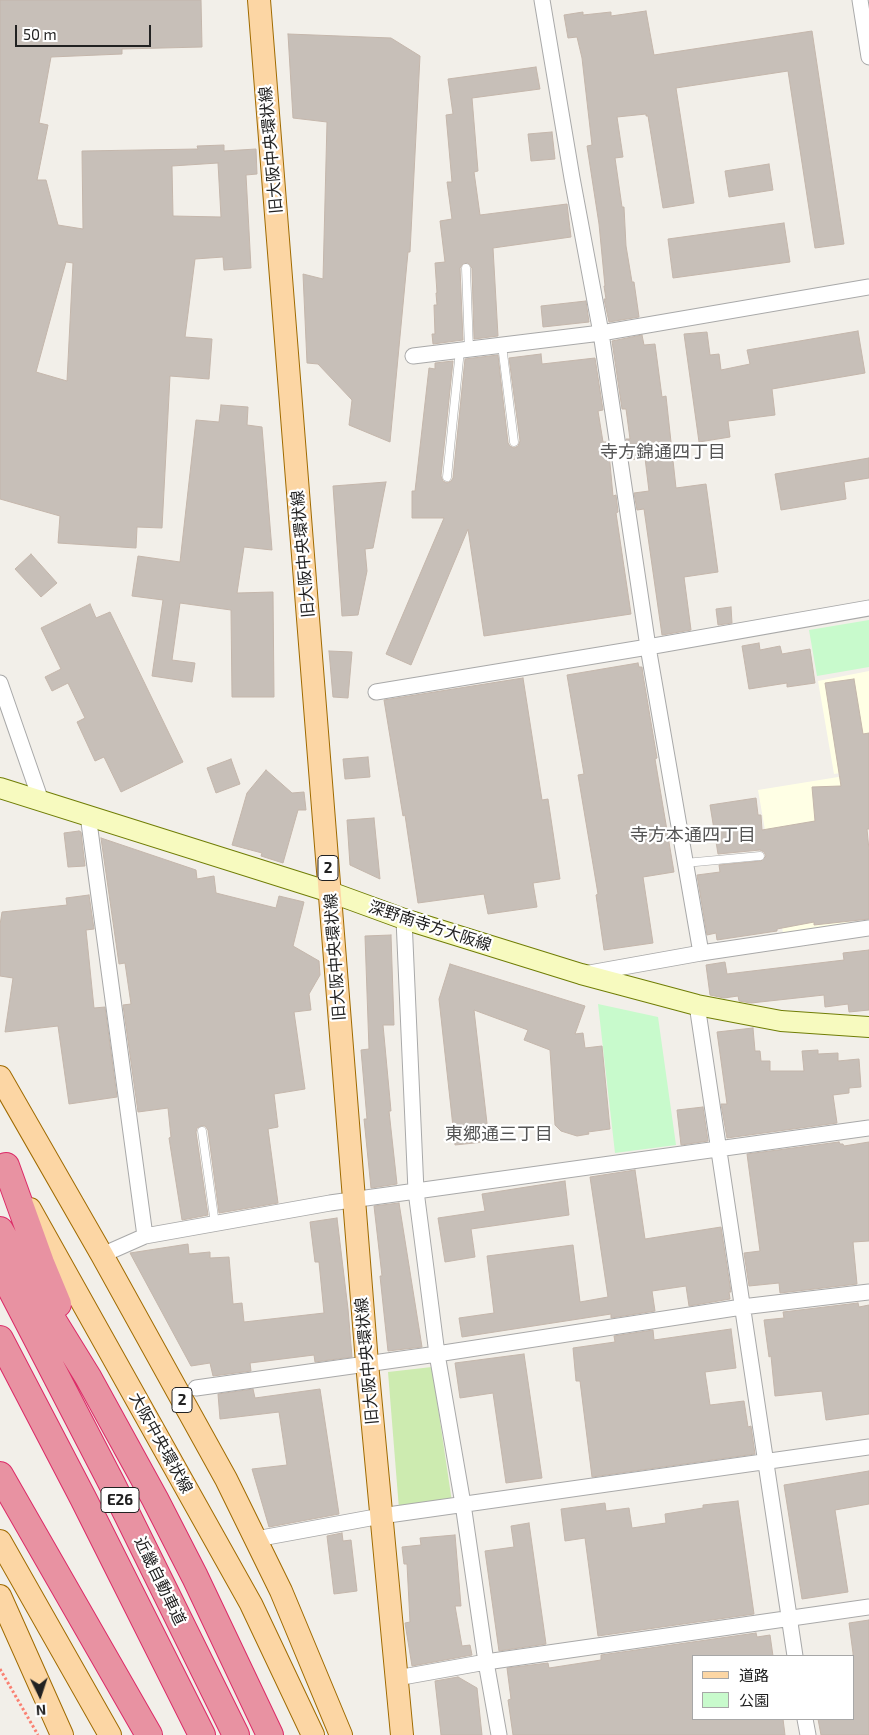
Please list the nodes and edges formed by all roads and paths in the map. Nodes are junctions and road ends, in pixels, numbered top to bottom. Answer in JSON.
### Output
{"nodes":[{"id":1,"x":259,"y":0,"type":"edge"},
{"id":2,"x":542,"y":0,"type":"edge"},
{"id":3,"x":860,"y":0,"type":"edge"},
{"id":4,"x":869,"y":56,"type":"edge"},
{"id":5,"x":466,"y":268,"type":"dead end"},
{"id":6,"x":869,"y":287,"type":"edge"},
{"id":7,"x":601,"y":333,"type":"junction"},
{"id":8,"x":502,"y":345,"type":"junction"},
{"id":9,"x":464,"y":349,"type":"junction"},
{"id":10,"x":413,"y":356,"type":"dead end"},
{"id":11,"x":514,"y":442,"type":"dead end"},
{"id":12,"x":447,"y":477,"type":"dead end"},
{"id":13,"x":869,"y":608,"type":"edge"},
{"id":14,"x":648,"y":648,"type":"junction"},
{"id":15,"x":0,"y":683,"type":"edge"},
{"id":16,"x":376,"y":692,"type":"dead end"},
{"id":17,"x":0,"y":788,"type":"edge"},
{"id":18,"x":41,"y":801,"type":"junction"},
{"id":19,"x":88,"y":815,"type":"junction"},
{"id":20,"x":760,"y":856,"type":"dead end"},
{"id":21,"x":685,"y":863,"type":"junction"},
{"id":22,"x":330,"y":892,"type":"junction"},
{"id":23,"x":404,"y":919,"type":"junction"},
{"id":24,"x":869,"y":928,"type":"edge"},
{"id":25,"x":701,"y":953,"type":"junction"},
{"id":26,"x":581,"y":974,"type":"junction"},
{"id":27,"x":697,"y":1005,"type":"junction"},
{"id":28,"x":869,"y":1027,"type":"edge"},
{"id":29,"x":0,"y":1077,"type":"edge"},
{"id":30,"x":869,"y":1128,"type":"edge"},
{"id":31,"x":202,"y":1131,"type":"dead end"},
{"id":32,"x":718,"y":1150,"type":"junction"},
{"id":33,"x":3,"y":1161,"type":"edge"},
{"id":34,"x":416,"y":1191,"type":"junction"},
{"id":35,"x":354,"y":1200,"type":"junction"},
{"id":36,"x":215,"y":1224,"type":"junction"},
{"id":37,"x":0,"y":1230,"type":"edge"},
{"id":38,"x":145,"y":1236,"type":"junction"},
{"id":39,"x":102,"y":1255,"type":"junction"},
{"id":40,"x":0,"y":1268,"type":"edge"},
{"id":41,"x":869,"y":1292,"type":"edge"},
{"id":42,"x":742,"y":1307,"type":"junction"},
{"id":43,"x":0,"y":1339,"type":"edge"},
{"id":44,"x":436,"y":1354,"type":"junction"},
{"id":45,"x":367,"y":1364,"type":"junction"},
{"id":46,"x":88,"y":1377,"type":"junction"},
{"id":47,"x":196,"y":1388,"type":"dead end"},
{"id":48,"x":869,"y":1447,"type":"edge"},
{"id":49,"x":766,"y":1462,"type":"junction"},
{"id":50,"x":0,"y":1475,"type":"edge"},
{"id":51,"x":463,"y":1504,"type":"junction"},
{"id":52,"x":381,"y":1516,"type":"junction"},
{"id":53,"x":256,"y":1540,"type":"junction"},
{"id":54,"x":0,"y":1541,"type":"edge"},
{"id":55,"x":0,"y":1596,"type":"edge"},
{"id":56,"x":869,"y":1607,"type":"edge"},
{"id":57,"x":790,"y":1619,"type":"junction"},
{"id":58,"x":0,"y":1627,"type":"edge"},
{"id":59,"x":795,"y":1655,"type":"edge"},
{"id":60,"x":486,"y":1662,"type":"junction"},
{"id":61,"x":0,"y":1669,"type":"edge"},
{"id":62,"x":397,"y":1678,"type":"junction"},
{"id":63,"x":805,"y":1720,"type":"edge"},
{"id":64,"x":38,"y":1735,"type":"edge"},
{"id":65,"x":62,"y":1735,"type":"edge"},
{"id":66,"x":110,"y":1735,"type":"edge"},
{"id":67,"x":149,"y":1735,"type":"edge"},
{"id":68,"x":202,"y":1735,"type":"edge"},
{"id":69,"x":236,"y":1735,"type":"edge"},
{"id":70,"x":270,"y":1735,"type":"edge"},
{"id":71,"x":313,"y":1735,"type":"edge"},
{"id":72,"x":341,"y":1735,"type":"edge"},
{"id":73,"x":402,"y":1735,"type":"edge"},
{"id":74,"x":499,"y":1735,"type":"edge"},
{"id":75,"x":808,"y":1735,"type":"edge"}],
"edges":[{"from":1,"to":22,"type":"main road","name":"旧大阪中央環状線","number":"2"},
{"from":2,"to":7,"type":"street"},
{"from":3,"to":4,"type":"street"},
{"from":5,"to":9,"type":"lane"},
{"from":6,"to":7,"type":"street"},
{"from":7,"to":8,"type":"street"},
{"from":7,"to":14,"type":"street"},
{"from":8,"to":9,"type":"street"},
{"from":8,"to":11,"type":"lane"},
{"from":9,"to":10,"type":"street"},
{"from":9,"to":12,"type":"lane"},
{"from":13,"to":14,"type":"street"},
{"from":14,"to":16,"type":"street"},
{"from":14,"to":21,"type":"street"},
{"from":15,"to":18,"type":"street"},
{"from":17,"to":18,"type":"main road","name":"深野南寺方大阪線"},
{"from":18,"to":19,"type":"main road","name":"深野南寺方大阪線"},
{"from":19,"to":22,"type":"main road","name":"深野南寺方大阪線"},
{"from":19,"to":38,"type":"street"},
{"from":20,"to":21,"type":"lane"},
{"from":21,"to":25,"type":"street"},
{"from":22,"to":23,"type":"main road","name":"深野南寺方大阪線"},
{"from":22,"to":35,"type":"main road","name":"旧大阪中央環状線","number":"2"},
{"from":23,"to":26,"type":"main road","name":"深野南寺方大阪線"},
{"from":23,"to":34,"type":"street"},
{"from":24,"to":25,"type":"street"},
{"from":25,"to":26,"type":"street"},
{"from":26,"to":27,"type":"main road","name":"深野南寺方大阪線"},
{"from":27,"to":28,"type":"main road","name":"深野南寺方大阪線"},
{"from":27,"to":32,"type":"street"},
{"from":29,"to":39,"type":"main road","number":"2"},
{"from":30,"to":32,"type":"street"},
{"from":31,"to":36,"type":"lane"},
{"from":32,"to":34,"type":"street"},
{"from":32,"to":42,"type":"street"},
{"from":33,"to":46,"type":"highway","number":"2"},
{"from":33,"to":71,"type":"main road","name":"大阪中央環状線","number":"2"},
{"from":34,"to":35,"type":"street"},
{"from":34,"to":44,"type":"street"},
{"from":35,"to":36,"type":"street"},
{"from":35,"to":45,"type":"main road","name":"旧大阪中央環状線","number":"2"},
{"from":36,"to":38,"type":"street"},
{"from":37,"to":46,"type":"highway"},
{"from":38,"to":39,"type":"street"},
{"from":39,"to":53,"type":"main road","number":"2"},
{"from":40,"to":69,"type":"highway","name":"近畿自動車道","number":"E26"},
{"from":41,"to":42,"type":"street"},
{"from":42,"to":44,"type":"street"},
{"from":42,"to":49,"type":"street"},
{"from":43,"to":68,"type":"highway","name":"近畿自動車道","number":"E26"},
{"from":44,"to":45,"type":"street"},
{"from":44,"to":51,"type":"street"},
{"from":45,"to":47,"type":"street"},
{"from":45,"to":52,"type":"main road","name":"旧大阪中央環状線","number":"2"},
{"from":46,"to":70,"type":"highway"},
{"from":48,"to":49,"type":"street"},
{"from":49,"to":51,"type":"street"},
{"from":49,"to":57,"type":"street"},
{"from":50,"to":67,"type":"highway"},
{"from":51,"to":52,"type":"street"},
{"from":51,"to":60,"type":"street"},
{"from":52,"to":53,"type":"street"},
{"from":52,"to":62,"type":"main road","name":"旧大阪中央環状線","number":"2"},
{"from":53,"to":72,"type":"main road","number":"2"},
{"from":54,"to":66,"type":"main road"},
{"from":55,"to":65,"type":"main road"},
{"from":56,"to":57,"type":"street"},
{"from":57,"to":59,"type":"street"},
{"from":57,"to":60,"type":"street"},
{"from":58,"to":65,"type":"main road"},
{"from":60,"to":62,"type":"street"},
{"from":60,"to":74,"type":"street"},
{"from":61,"to":64,"type":"path"},
{"from":62,"to":73,"type":"main road","name":"旧大阪中央環状線","number":"2"},
{"from":63,"to":75,"type":"street"}]}
